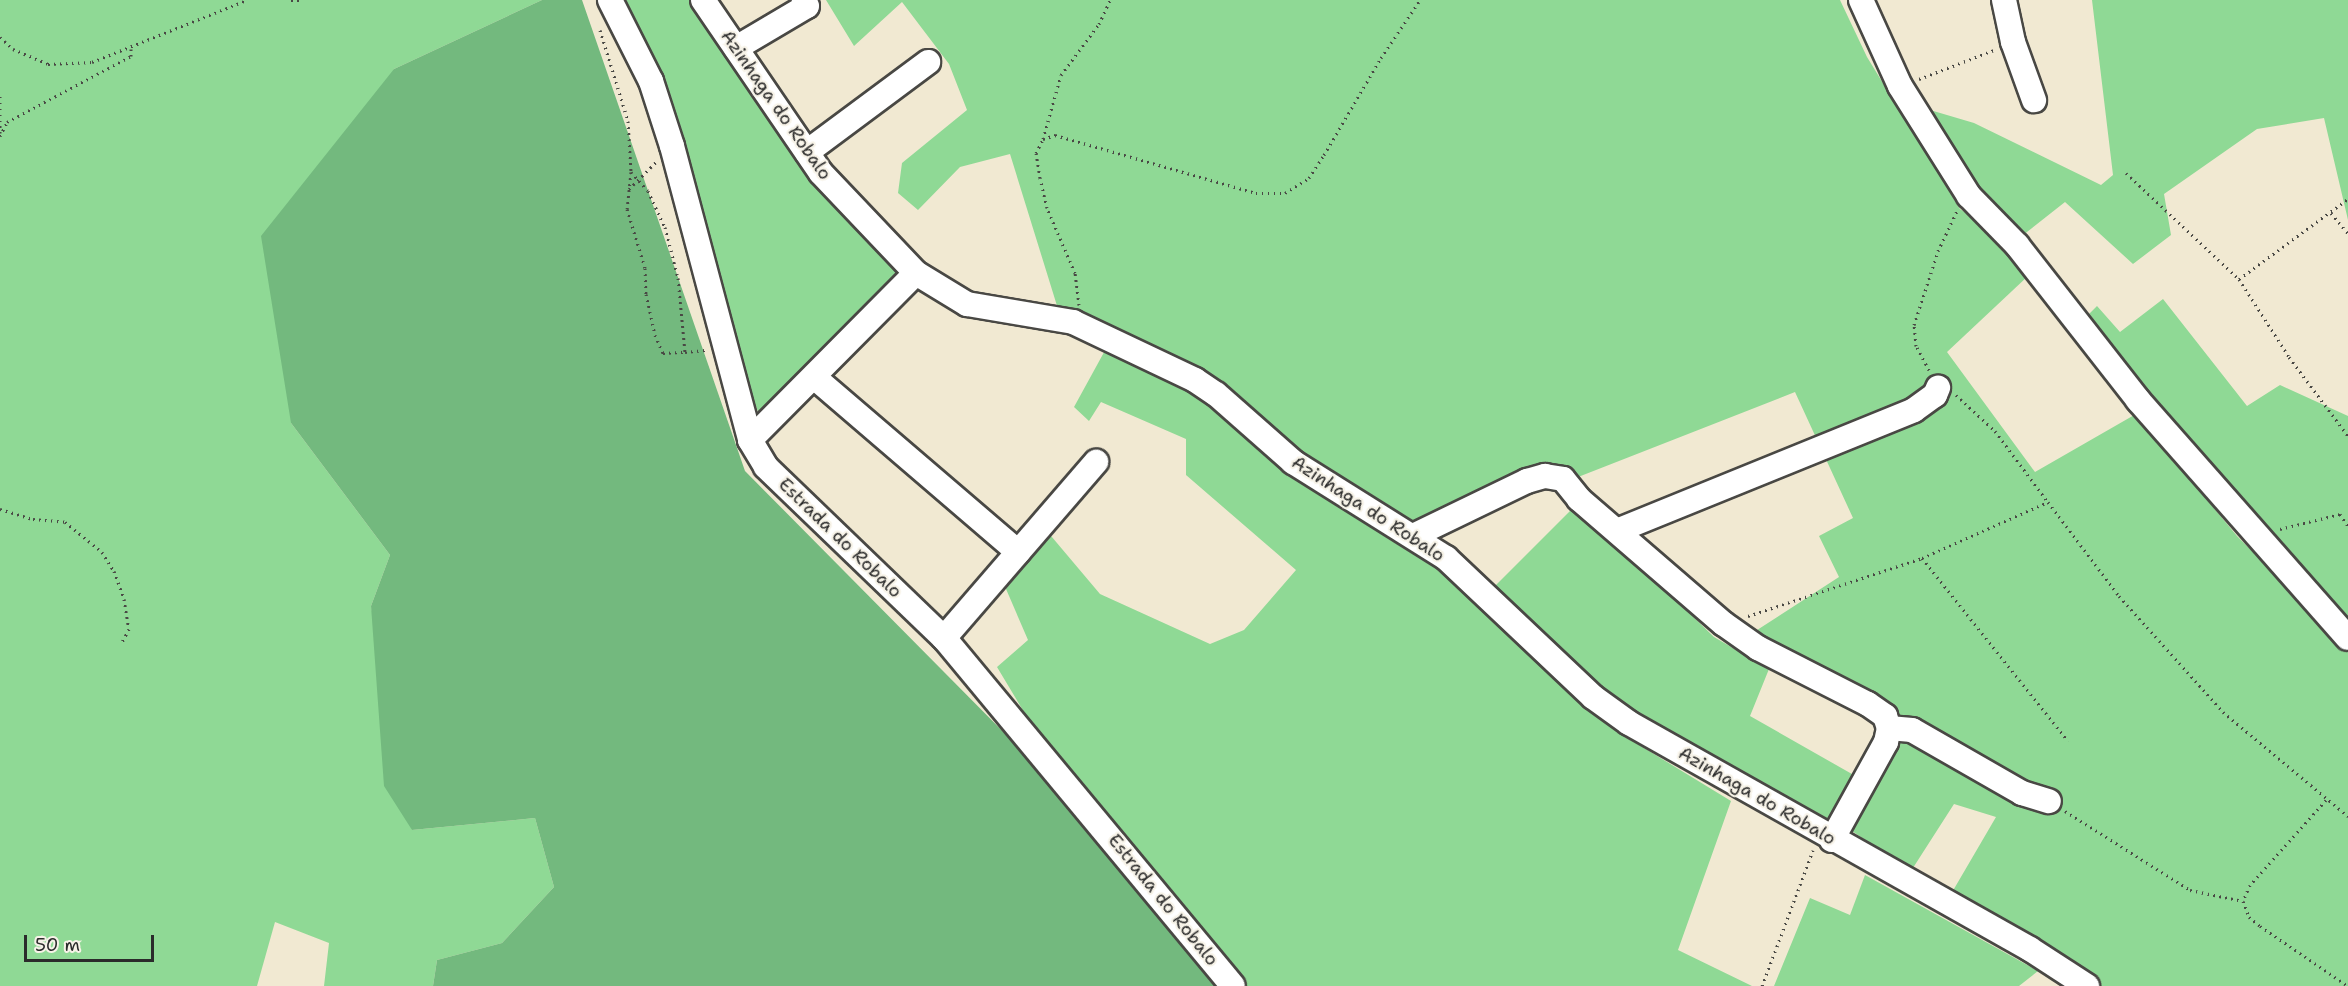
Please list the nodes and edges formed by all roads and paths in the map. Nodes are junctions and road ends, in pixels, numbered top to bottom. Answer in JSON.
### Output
{"nodes":[{"id":1,"x":247,"y":0,"type":"edge"},
{"id":2,"x":291,"y":0,"type":"edge"},
{"id":3,"x":299,"y":0,"type":"edge"},
{"id":4,"x":610,"y":0,"type":"edge"},
{"id":5,"x":703,"y":0,"type":"edge"},
{"id":6,"x":804,"y":0,"type":"edge"},
{"id":7,"x":1110,"y":0,"type":"edge"},
{"id":8,"x":1420,"y":0,"type":"edge"},
{"id":9,"x":1861,"y":0,"type":"edge"},
{"id":10,"x":2004,"y":0,"type":"edge"},
{"id":11,"x":599,"y":22,"type":"dead end"},
{"id":12,"x":0,"y":38,"type":"edge"},
{"id":13,"x":2013,"y":42,"type":"junction"},
{"id":14,"x":736,"y":48,"type":"junction"},
{"id":15,"x":132,"y":49,"type":"junction"},
{"id":16,"x":928,"y":62,"type":"dead end"},
{"id":17,"x":1900,"y":86,"type":"junction"},
{"id":18,"x":0,"y":96,"type":"edge"},
{"id":19,"x":2034,"y":100,"type":"dead end"},
{"id":20,"x":0,"y":135,"type":"edge"},
{"id":21,"x":1043,"y":139,"type":"junction"},
{"id":22,"x":672,"y":146,"type":"junction"},
{"id":23,"x":807,"y":152,"type":"junction"},
{"id":24,"x":631,"y":172,"type":"junction"},
{"id":25,"x":2126,"y":172,"type":"dead end"},
{"id":26,"x":638,"y":180,"type":"junction"},
{"id":27,"x":629,"y":190,"type":"junction"},
{"id":28,"x":1970,"y":196,"type":"junction"},
{"id":29,"x":2348,"y":199,"type":"edge"},
{"id":30,"x":2331,"y":213,"type":"junction"},
{"id":31,"x":2348,"y":234,"type":"edge"},
{"id":32,"x":916,"y":273,"type":"junction"},
{"id":33,"x":2239,"y":279,"type":"junction"},
{"id":34,"x":1073,"y":322,"type":"junction"},
{"id":35,"x":725,"y":347,"type":"junction"},
{"id":36,"x":686,"y":352,"type":"junction"},
{"id":37,"x":814,"y":377,"type":"junction"},
{"id":38,"x":1938,"y":388,"type":"junction"},
{"id":39,"x":2348,"y":436,"type":"edge"},
{"id":40,"x":750,"y":440,"type":"junction"},
{"id":41,"x":1096,"y":462,"type":"dead end"},
{"id":42,"x":2048,"y":502,"type":"junction"},
{"id":43,"x":0,"y":509,"type":"edge"},
{"id":44,"x":2348,"y":526,"type":"edge"},
{"id":45,"x":1619,"y":530,"type":"junction"},
{"id":46,"x":2254,"y":534,"type":"junction"},
{"id":47,"x":1413,"y":536,"type":"junction"},
{"id":48,"x":1018,"y":552,"type":"junction"},
{"id":49,"x":1922,"y":558,"type":"junction"},
{"id":50,"x":1724,"y":624,"type":"junction"},
{"id":51,"x":944,"y":638,"type":"junction"},
{"id":52,"x":2348,"y":638,"type":"edge"},
{"id":53,"x":121,"y":645,"type":"dead end"},
{"id":54,"x":1889,"y":728,"type":"junction"},
{"id":55,"x":2068,"y":741,"type":"dead end"},
{"id":56,"x":2326,"y":800,"type":"junction"},
{"id":57,"x":2049,"y":801,"type":"joint"},
{"id":58,"x":2348,"y":816,"type":"edge"},
{"id":59,"x":1825,"y":837,"type":"junction"},
{"id":60,"x":2243,"y":901,"type":"junction"},
{"id":61,"x":1233,"y":986,"type":"edge"},
{"id":62,"x":1762,"y":986,"type":"edge"},
{"id":63,"x":2087,"y":986,"type":"edge"},
{"id":64,"x":2348,"y":986,"type":"edge"}],
"edges":[{"from":1,"to":15,"type":"path"},
{"from":2,"to":3,"type":"path"},
{"from":4,"to":22,"type":"street","name":"Estrada do Robalo"},
{"from":5,"to":14,"type":"street","name":"Azinhaga do Robalo"},
{"from":6,"to":14,"type":"street"},
{"from":7,"to":21,"type":"path"},
{"from":8,"to":21,"type":"path"},
{"from":9,"to":17,"type":"street"},
{"from":10,"to":13,"type":"street"},
{"from":11,"to":24,"type":"path"},
{"from":12,"to":15,"type":"path"},
{"from":13,"to":17,"type":"path"},
{"from":13,"to":19,"type":"street"},
{"from":14,"to":23,"type":"street","name":"Azinhaga do Robalo"},
{"from":15,"to":20,"type":"path"},
{"from":16,"to":23,"type":"street"},
{"from":17,"to":28,"type":"street"},
{"from":18,"to":20,"type":"path"},
{"from":21,"to":34,"type":"path"},
{"from":22,"to":26,"type":"path"},
{"from":22,"to":35,"type":"street","name":"Estrada do Robalo"},
{"from":23,"to":32,"type":"street","name":"Azinhaga do Robalo"},
{"from":24,"to":26,"type":"path"},
{"from":24,"to":27,"type":"path"},
{"from":25,"to":33,"type":"path"},
{"from":26,"to":27,"type":"path"},
{"from":26,"to":36,"type":"path"},
{"from":27,"to":36,"type":"path"},
{"from":28,"to":38,"type":"path"},
{"from":28,"to":46,"type":"street"},
{"from":29,"to":30,"type":"path"},
{"from":30,"to":31,"type":"path"},
{"from":30,"to":33,"type":"path"},
{"from":32,"to":34,"type":"street","name":"Azinhaga do Robalo"},
{"from":32,"to":37,"type":"street"},
{"from":33,"to":39,"type":"path"},
{"from":34,"to":47,"type":"street","name":"Azinhaga do Robalo"},
{"from":35,"to":36,"type":"path"},
{"from":35,"to":40,"type":"street","name":"Estrada do Robalo"},
{"from":37,"to":40,"type":"street"},
{"from":37,"to":48,"type":"street"},
{"from":38,"to":42,"type":"path"},
{"from":38,"to":45,"type":"street"},
{"from":40,"to":51,"type":"street","name":"Estrada do Robalo"},
{"from":41,"to":48,"type":"street"},
{"from":42,"to":49,"type":"path"},
{"from":42,"to":56,"type":"path"},
{"from":43,"to":53,"type":"path"},
{"from":44,"to":46,"type":"path"},
{"from":45,"to":47,"type":"street"},
{"from":45,"to":50,"type":"street"},
{"from":46,"to":52,"type":"street"},
{"from":47,"to":59,"type":"street","name":"Azinhaga do Robalo"},
{"from":48,"to":51,"type":"street"},
{"from":49,"to":50,"type":"path"},
{"from":49,"to":55,"type":"path"},
{"from":50,"to":54,"type":"street"},
{"from":51,"to":61,"type":"street","name":"Estrada do Robalo"},
{"from":54,"to":57,"type":"street"},
{"from":54,"to":59,"type":"street"},
{"from":56,"to":58,"type":"path"},
{"from":56,"to":60,"type":"path"},
{"from":57,"to":60,"type":"path"},
{"from":59,"to":62,"type":"path"},
{"from":59,"to":63,"type":"street","name":"Azinhaga do Robalo"},
{"from":60,"to":64,"type":"path"}]}
